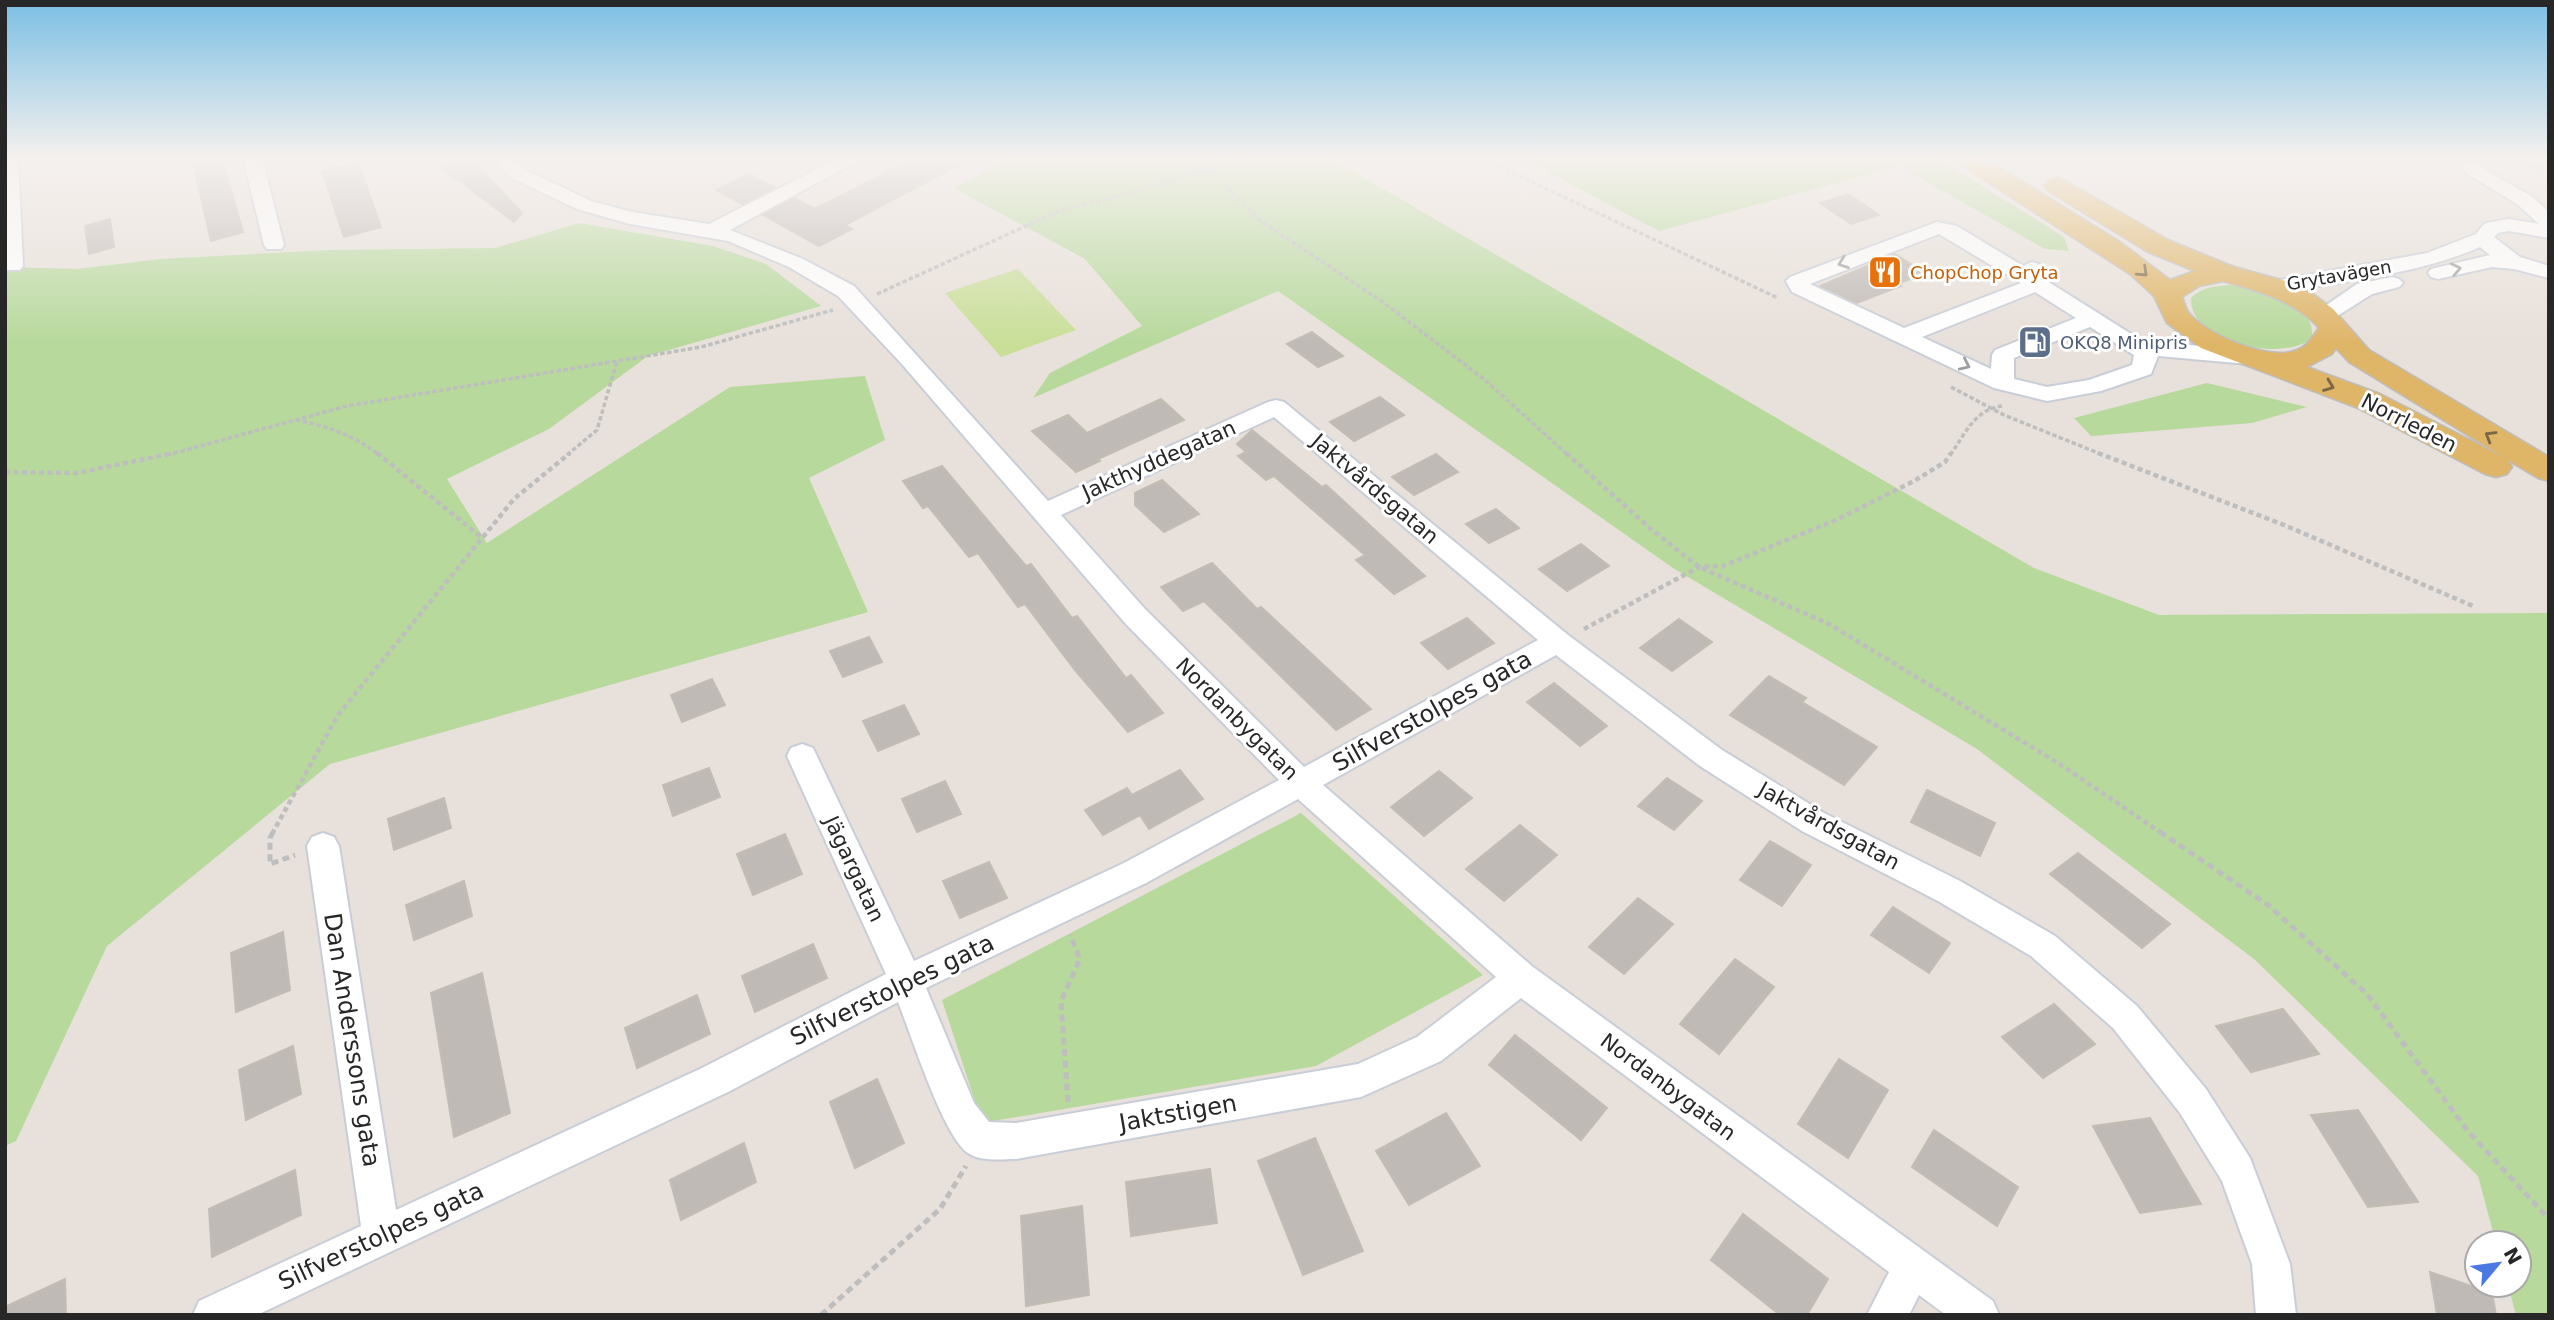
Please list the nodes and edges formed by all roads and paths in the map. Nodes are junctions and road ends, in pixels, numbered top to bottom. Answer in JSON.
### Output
{"nodes":[{"id":1,"x":11,"y":220,"type":"edge"},
{"id":2,"x":268,"y":220,"type":"edge"},
{"id":3,"x":640,"y":220,"type":"edge"},
{"id":4,"x":734,"y":220,"type":"edge"},
{"id":5,"x":1040,"y":220,"type":"edge"},
{"id":6,"x":1259,"y":220,"type":"edge"},
{"id":7,"x":1612,"y":220,"type":"edge"},
{"id":8,"x":1963,"y":220,"type":"dead end"},
{"id":9,"x":2065,"y":220,"type":"edge"},
{"id":10,"x":2114,"y":220,"type":"edge"},
{"id":11,"x":2512,"y":220,"type":"edge"},
{"id":12,"x":2509,"y":225,"type":"junction"},
{"id":13,"x":712,"y":231,"type":"junction"},
{"id":14,"x":2549,"y":232,"type":"edge"},
{"id":15,"x":2483,"y":238,"type":"junction"},
{"id":16,"x":274,"y":245,"type":"dead end"},
{"id":17,"x":2515,"y":262,"type":"junction"},
{"id":18,"x":13,"y":266,"type":"dead end"},
{"id":19,"x":2224,"y":273,"type":"junction"},
{"id":20,"x":2545,"y":274,"type":"edge"},
{"id":21,"x":2037,"y":284,"type":"junction"},
{"id":22,"x":2275,"y":287,"type":"junction"},
{"id":23,"x":1778,"y":298,"type":"dead end"},
{"id":24,"x":856,"y":302,"type":"junction"},
{"id":25,"x":2171,"y":305,"type":"junction"},
{"id":26,"x":2092,"y":319,"type":"junction"},
{"id":27,"x":2328,"y":322,"type":"junction"},
{"id":28,"x":1903,"y":336,"type":"junction"},
{"id":29,"x":2150,"y":351,"type":"junction"},
{"id":30,"x":2257,"y":359,"type":"junction"},
{"id":31,"x":617,"y":360,"type":"junction"},
{"id":32,"x":2002,"y":383,"type":"junction"},
{"id":33,"x":1946,"y":384,"type":"dead end"},
{"id":34,"x":1276,"y":407,"type":"joint"},
{"id":35,"x":1987,"y":408,"type":"junction"},
{"id":36,"x":291,"y":419,"type":"junction"},
{"id":37,"x":2549,"y":471,"type":"edge"},
{"id":38,"x":5,"y":472,"type":"edge"},
{"id":39,"x":2549,"y":495,"type":"edge"},
{"id":40,"x":1043,"y":513,"type":"junction"},
{"id":41,"x":481,"y":537,"type":"junction"},
{"id":42,"x":1699,"y":567,"type":"junction"},
{"id":43,"x":2473,"y":606,"type":"dead end"},
{"id":44,"x":1558,"y":642,"type":"junction"},
{"id":45,"x":802,"y":756,"type":"dead end"},
{"id":46,"x":1301,"y":783,"type":"junction"},
{"id":47,"x":323,"y":846,"type":"joint"},
{"id":48,"x":1059,"y":909,"type":"junction"},
{"id":49,"x":1521,"y":978,"type":"junction"},
{"id":50,"x":906,"y":981,"type":"junction"},
{"id":51,"x":1070,"y":1132,"type":"junction"},
{"id":52,"x":980,"y":1140,"type":"junction"},
{"id":53,"x":2549,"y":1219,"type":"edge"},
{"id":54,"x":381,"y":1235,"type":"junction"},
{"id":55,"x":1912,"y":1268,"type":"junction"},
{"id":56,"x":213,"y":1315,"type":"edge"},
{"id":57,"x":821,"y":1315,"type":"edge"},
{"id":58,"x":1887,"y":1315,"type":"edge"},
{"id":59,"x":1979,"y":1315,"type":"edge"},
{"id":60,"x":2276,"y":1315,"type":"edge"}],
"edges":[{"from":1,"to":18,"type":"street"},
{"from":2,"to":16,"type":"street"},
{"from":3,"to":13,"type":"street","name":"Nordanbygatan"},
{"from":4,"to":13,"type":"street"},
{"from":5,"to":24,"type":"path"},
{"from":6,"to":42,"type":"path"},
{"from":7,"to":23,"type":"path"},
{"from":8,"to":21,"type":"street"},
{"from":9,"to":25,"type":"main road","one_way":true},
{"from":10,"to":19,"type":"main road"},
{"from":11,"to":12,"type":"street"},
{"from":12,"to":14,"type":"street"},
{"from":12,"to":15,"type":"street","name":"Grytavägen"},
{"from":13,"to":24,"type":"street","name":"Nordanbygatan"},
{"from":15,"to":17,"type":"street"},
{"from":15,"to":22,"type":"street","name":"Grytavägen"},
{"from":17,"to":20,"type":"street"},
{"from":27,"to":17,"type":"street","name":"Grytavägen","one_way":true},
{"from":19,"to":22,"type":"main road","name":"Norrleden"},
{"from":19,"to":25,"type":"main road"},
{"from":21,"to":26,"type":"street"},
{"from":21,"to":28,"type":"street"},
{"from":21,"to":28,"type":"street","one_way":true},
{"from":22,"to":27,"type":"main road","name":"Norrleden"},
{"from":24,"to":31,"type":"path"},
{"from":24,"to":40,"type":"street","name":"Nordanbygatan"},
{"from":25,"to":29,"type":"street"},
{"from":25,"to":30,"type":"main road","name":"Norrleden"},
{"from":26,"to":29,"type":"street"},
{"from":26,"to":32,"type":"street"},
{"from":27,"to":30,"type":"main road"},
{"from":37,"to":27,"type":"main road","name":"Norrleden","one_way":true},
{"from":28,"to":32,"type":"street","one_way":true},
{"from":29,"to":30,"type":"street"},
{"from":29,"to":32,"type":"street"},
{"from":30,"to":39,"type":"main road","name":"Norrleden","one_way":true},
{"from":31,"to":36,"type":"path"},
{"from":31,"to":41,"type":"path"},
{"from":33,"to":35,"type":"path"},
{"from":34,"to":40,"type":"street","name":"Jakthyddegatan"},
{"from":34,"to":44,"type":"street","name":"Jaktvårdsgatan"},
{"from":35,"to":42,"type":"path"},
{"from":35,"to":43,"type":"path"},
{"from":36,"to":38,"type":"path"},
{"from":36,"to":41,"type":"path"},
{"from":40,"to":46,"type":"street","name":"Nordanbygatan"},
{"from":41,"to":47,"type":"path"},
{"from":42,"to":44,"type":"path"},
{"from":42,"to":53,"type":"path"},
{"from":44,"to":46,"type":"street","name":"Silfverstolpes gata"},
{"from":44,"to":60,"type":"street","name":"Jaktvårdsgatan"},
{"from":45,"to":50,"type":"street","name":"Jägargatan"},
{"from":46,"to":48,"type":"street","name":"Silfverstolpes gata"},
{"from":46,"to":49,"type":"street","name":"Nordanbygatan"},
{"from":47,"to":54,"type":"street","name":"Dan Anderssons gata"},
{"from":48,"to":50,"type":"street","name":"Silfverstolpes gata"},
{"from":48,"to":51,"type":"path"},
{"from":49,"to":51,"type":"street","name":"Jaktstigen"},
{"from":49,"to":55,"type":"street","name":"Nordanbygatan"},
{"from":50,"to":52,"type":"street"},
{"from":50,"to":54,"type":"street","name":"Silfverstolpes gata"},
{"from":51,"to":52,"type":"street","name":"Jaktstigen"},
{"from":52,"to":57,"type":"path"},
{"from":54,"to":56,"type":"street","name":"Silfverstolpes gata"},
{"from":55,"to":58,"type":"street"},
{"from":55,"to":59,"type":"street","name":"Nordanbygatan"}]}
